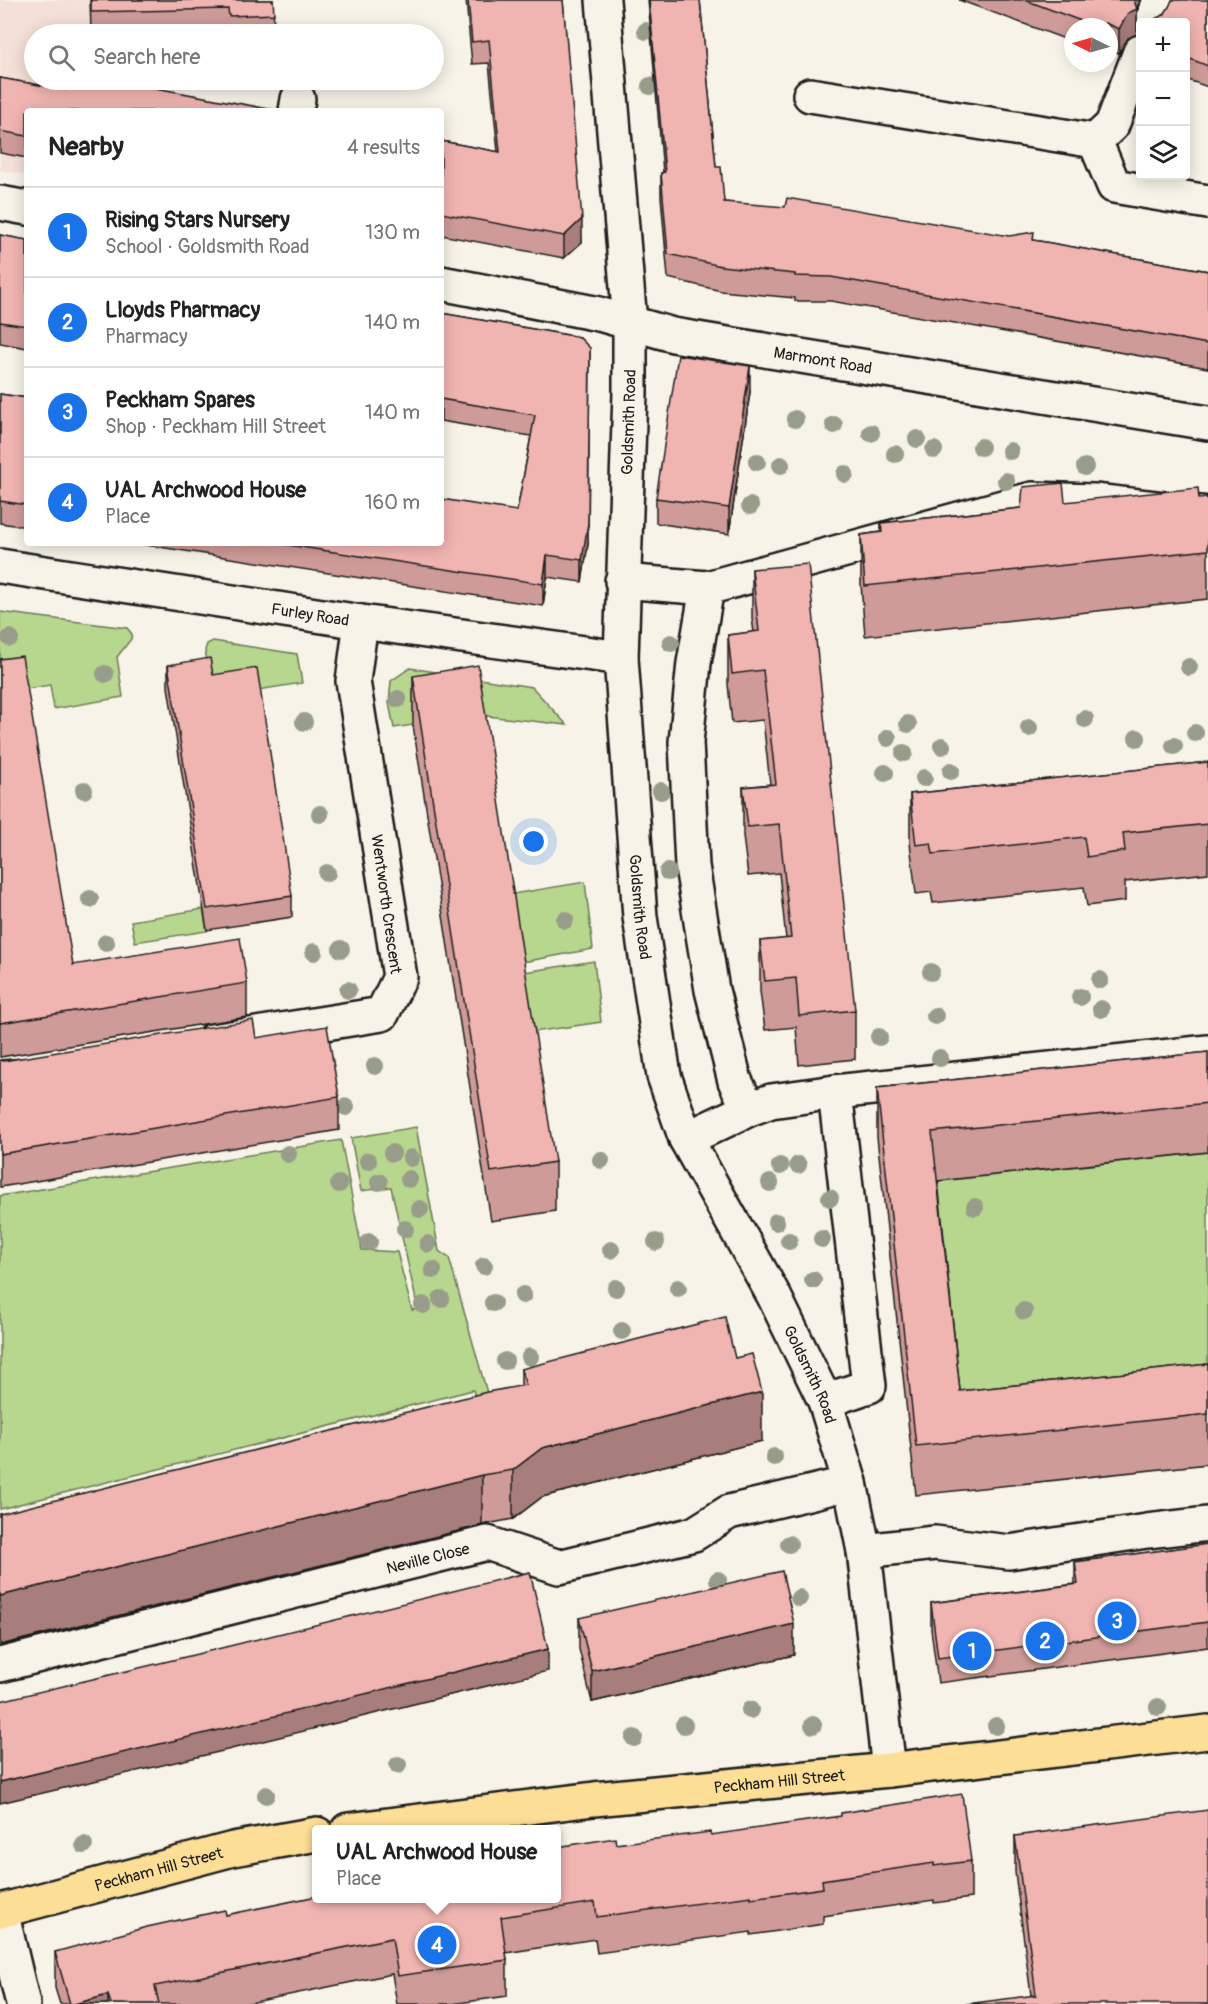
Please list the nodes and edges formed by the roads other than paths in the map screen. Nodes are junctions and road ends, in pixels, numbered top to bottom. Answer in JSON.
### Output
{"nodes":[{"id":1,"x":603,"y":0,"type":"edge"},
{"id":2,"x":1160,"y":0,"type":"edge"},
{"id":3,"x":1153,"y":18,"type":"edge"},
{"id":4,"x":1136,"y":62,"type":"edge"},
{"id":5,"x":810,"y":94,"type":"dead end"},
{"id":6,"x":1095,"y":141,"type":"junction"},
{"id":7,"x":1208,"y":202,"type":"edge"},
{"id":8,"x":0,"y":203,"type":"edge"},
{"id":9,"x":24,"y":207,"type":"edge"},
{"id":10,"x":444,"y":284,"type":"edge"},
{"id":11,"x":630,"y":323,"type":"junction"},
{"id":12,"x":1208,"y":423,"type":"edge"},
{"id":13,"x":1208,"y":514,"type":"edge"},
{"id":14,"x":0,"y":566,"type":"edge"},
{"id":15,"x":622,"y":581,"type":"junction"},
{"id":16,"x":707,"y":588,"type":"junction"},
{"id":17,"x":361,"y":622,"type":"junction"},
{"id":18,"x":621,"y":658,"type":"junction"},
{"id":19,"x":181,"y":1046,"type":"edge"},
{"id":20,"x":1208,"y":1052,"type":"edge"},
{"id":21,"x":835,"y":1092,"type":"junction"},
{"id":22,"x":749,"y":1109,"type":"junction"},
{"id":23,"x":686,"y":1139,"type":"junction"},
{"id":24,"x":825,"y":1401,"type":"junction"},
{"id":25,"x":850,"y":1483,"type":"junction"},
{"id":26,"x":1208,"y":1524,"type":"edge"},
{"id":27,"x":864,"y":1551,"type":"junction"},
{"id":28,"x":0,"y":1665,"type":"edge"},
{"id":29,"x":1208,"y":1732,"type":"edge"},
{"id":30,"x":889,"y":1770,"type":"junction"},
{"id":31,"x":388,"y":1825,"type":"edge"},
{"id":32,"x":312,"y":1835,"type":"edge"},
{"id":33,"x":1,"y":1911,"type":"edge"},
{"id":34,"x":23,"y":2004,"type":"edge"}],
"edges":[{"from":1,"to":11,"type":"street","name":"Goldsmith Road"},
{"from":2,"to":3,"type":"street"},
{"from":4,"to":6,"type":"street"},
{"from":5,"to":6,"type":"street"},
{"from":6,"to":7,"type":"street"},
{"from":8,"to":9,"type":"street"},
{"from":10,"to":11,"type":"street","name":"Marmont Road"},
{"from":11,"to":12,"type":"street","name":"Marmont Road"},
{"from":11,"to":15,"type":"street","name":"Goldsmith Road"},
{"from":13,"to":16,"type":"street"},
{"from":14,"to":17,"type":"street","name":"Furley Road"},
{"from":15,"to":16,"type":"street"},
{"from":15,"to":18,"type":"street","name":"Goldsmith Road"},
{"from":16,"to":22,"type":"street"},
{"from":17,"to":18,"type":"street","name":"Furley Road"},
{"from":17,"to":19,"type":"street","name":"Wentworth Crescent"},
{"from":18,"to":23,"type":"street","name":"Goldsmith Road"},
{"from":20,"to":21,"type":"street"},
{"from":21,"to":22,"type":"street"},
{"from":21,"to":24,"type":"street"},
{"from":22,"to":23,"type":"street"},
{"from":23,"to":24,"type":"street","name":"Goldsmith Road"},
{"from":24,"to":25,"type":"street","name":"Goldsmith Road"},
{"from":25,"to":27,"type":"street","name":"Goldsmith Road"},
{"from":25,"to":28,"type":"street","name":"Neville Close"},
{"from":26,"to":27,"type":"street"},
{"from":27,"to":30,"type":"street","name":"Goldsmith Road"},
{"from":29,"to":30,"type":"main road","name":"Peckham Hill Street"},
{"from":30,"to":31,"type":"main road","name":"Peckham Hill Street"},
{"from":32,"to":33,"type":"main road","name":"Peckham Hill Street"},
{"from":33,"to":34,"type":"street"}]}
